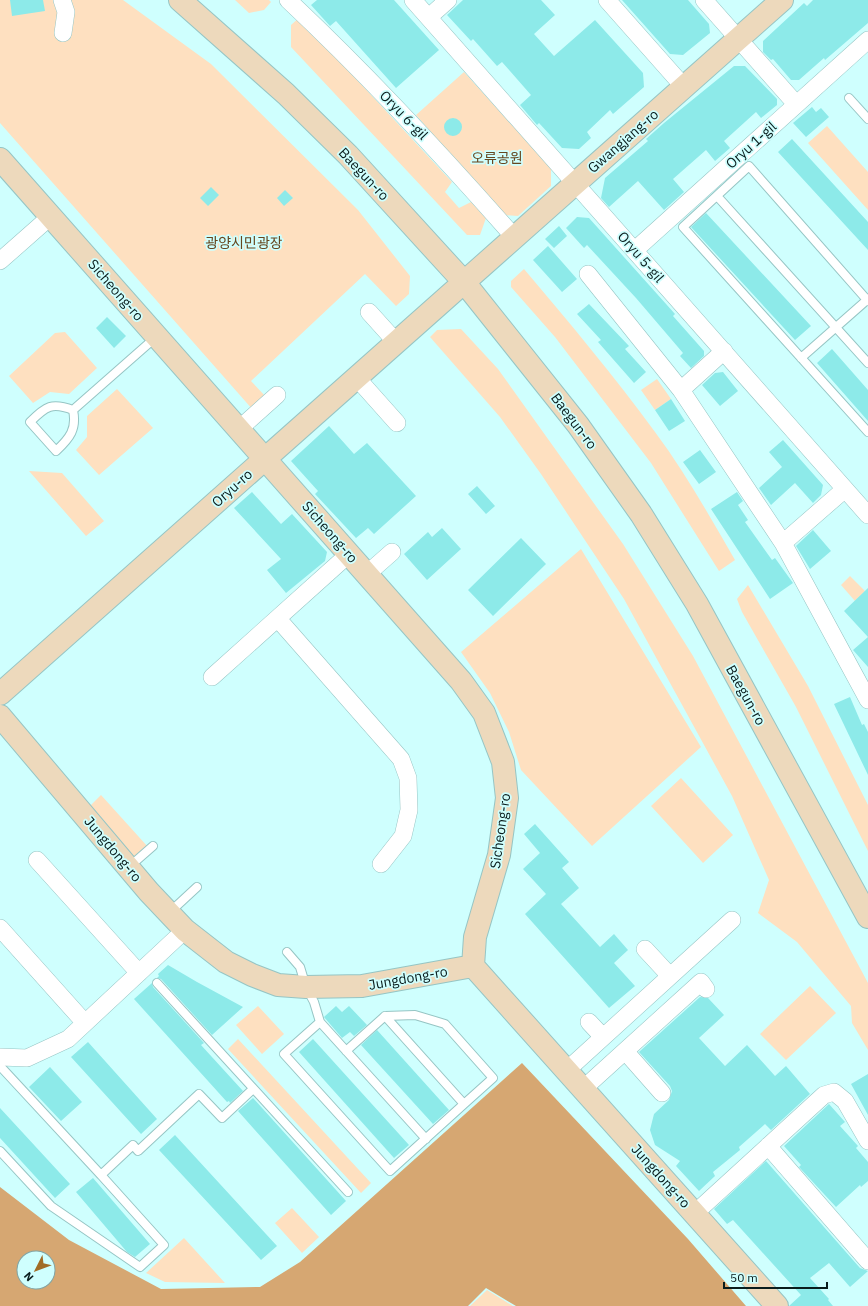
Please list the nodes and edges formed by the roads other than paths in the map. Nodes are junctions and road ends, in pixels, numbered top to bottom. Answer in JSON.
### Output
{"nodes":[{"id":1,"x":62,"y":0,"type":"edge"},
{"id":2,"x":180,"y":0,"type":"edge"},
{"id":3,"x":288,"y":0,"type":"edge"},
{"id":4,"x":413,"y":0,"type":"edge"},
{"id":5,"x":448,"y":0,"type":"edge"},
{"id":6,"x":607,"y":0,"type":"edge"},
{"id":7,"x":704,"y":0,"type":"edge"},
{"id":8,"x":782,"y":0,"type":"edge"},
{"id":9,"x":429,"y":17,"type":"junction"},
{"id":10,"x":63,"y":32,"type":"dead end"},
{"id":11,"x":738,"y":39,"type":"junction"},
{"id":12,"x":868,"y":40,"type":"edge"},
{"id":13,"x":684,"y":87,"type":"junction"},
{"id":14,"x":849,"y":98,"type":"dead end"},
{"id":15,"x":796,"y":104,"type":"junction"},
{"id":16,"x":868,"y":119,"type":"edge"},
{"id":17,"x":0,"y":159,"type":"edge"},
{"id":18,"x":576,"y":182,"type":"junction"},
{"id":19,"x":717,"y":196,"type":"junction"},
{"id":20,"x":50,"y":216,"type":"junction"},
{"id":21,"x":514,"y":237,"type":"junction"},
{"id":22,"x":635,"y":250,"type":"junction"},
{"id":23,"x":0,"y":261,"type":"edge"},
{"id":24,"x":588,"y":274,"type":"dead end"},
{"id":25,"x":464,"y":282,"type":"junction"},
{"id":26,"x":868,"y":300,"type":"edge"},
{"id":27,"x":369,"y":312,"type":"dead end"},
{"id":28,"x":836,"y":327,"type":"junction"},
{"id":29,"x":157,"y":336,"type":"junction"},
{"id":30,"x":396,"y":342,"type":"junction"},
{"id":31,"x":724,"y":351,"type":"junction"},
{"id":32,"x":801,"y":358,"type":"junction"},
{"id":33,"x":868,"y":363,"type":"edge"},
{"id":34,"x":356,"y":377,"type":"junction"},
{"id":35,"x":681,"y":390,"type":"junction"},
{"id":36,"x":277,"y":395,"type":"dead end"},
{"id":37,"x":73,"y":410,"type":"junction"},
{"id":38,"x":396,"y":423,"type":"dead end"},
{"id":39,"x":239,"y":429,"type":"junction"},
{"id":40,"x":868,"y":432,"type":"edge"},
{"id":41,"x":265,"y":458,"type":"junction"},
{"id":42,"x":845,"y":489,"type":"junction"},
{"id":43,"x":868,"y":514,"type":"edge"},
{"id":44,"x":783,"y":543,"type":"junction"},
{"id":45,"x":392,"y":552,"type":"dead end"},
{"id":46,"x":349,"y":554,"type":"junction"},
{"id":47,"x":367,"y":574,"type":"junction"},
{"id":48,"x":278,"y":619,"type":"junction"},
{"id":49,"x":212,"y":677,"type":"dead end"},
{"id":50,"x":867,"y":693,"type":"edge"},
{"id":51,"x":0,"y":694,"type":"edge"},
{"id":52,"x":0,"y":716,"type":"edge"},
{"id":53,"x":153,"y":846,"type":"dead end"},
{"id":54,"x":37,"y":860,"type":"dead end"},
{"id":55,"x":381,"y":864,"type":"dead end"},
{"id":56,"x":129,"y":867,"type":"junction"},
{"id":57,"x":197,"y":887,"type":"dead end"},
{"id":58,"x":866,"y":907,"type":"edge"},
{"id":59,"x":169,"y":912,"type":"junction"},
{"id":60,"x":732,"y":920,"type":"dead end"},
{"id":61,"x":0,"y":928,"type":"edge"},
{"id":62,"x":185,"y":930,"type":"junction"},
{"id":63,"x":645,"y":949,"type":"dead end"},
{"id":64,"x":287,"y":952,"type":"dead end"},
{"id":65,"x":473,"y":966,"type":"junction"},
{"id":66,"x":139,"y":973,"type":"junction"},
{"id":67,"x":670,"y":976,"type":"junction"},
{"id":68,"x":157,"y":984,"type":"dead end"},
{"id":69,"x":306,"y":987,"type":"junction"},
{"id":70,"x":706,"y":989,"type":"dead end"},
{"id":71,"x":385,"y":1016,"type":"junction"},
{"id":72,"x":320,"y":1022,"type":"junction"},
{"id":73,"x":589,"y":1022,"type":"dead end"},
{"id":74,"x":85,"y":1023,"type":"junction"},
{"id":75,"x":603,"y":1037,"type":"junction"},
{"id":76,"x":346,"y":1051,"type":"junction"},
{"id":77,"x":625,"y":1052,"type":"junction"},
{"id":78,"x":0,"y":1057,"type":"edge"},
{"id":79,"x":0,"y":1066,"type":"edge"},
{"id":80,"x":566,"y":1071,"type":"junction"},
{"id":81,"x":254,"y":1089,"type":"junction"},
{"id":82,"x":583,"y":1089,"type":"junction"},
{"id":83,"x":662,"y":1093,"type":"dead end"},
{"id":84,"x":464,"y":1104,"type":"junction"},
{"id":85,"x":426,"y":1139,"type":"junction"},
{"id":86,"x":868,"y":1142,"type":"edge"},
{"id":87,"x":768,"y":1146,"type":"junction"},
{"id":88,"x":0,"y":1151,"type":"edge"},
{"id":89,"x":101,"y":1175,"type":"junction"},
{"id":90,"x":348,"y":1192,"type":"dead end"},
{"id":91,"x":694,"y":1214,"type":"junction"},
{"id":92,"x":868,"y":1261,"type":"edge"},
{"id":93,"x":777,"y":1306,"type":"edge"}],
"edges":[{"from":1,"to":10,"type":"street"},
{"from":2,"to":25,"type":"street","name":"Baegun-ro"},
{"from":3,"to":21,"type":"street","name":"Oryu 6-gil"},
{"from":4,"to":9,"type":"street","name":"Oryu 5-gil"},
{"from":5,"to":9,"type":"street"},
{"from":6,"to":13,"type":"street"},
{"from":7,"to":11,"type":"street"},
{"from":8,"to":11,"type":"street","name":"Gwangjang-ro"},
{"from":9,"to":18,"type":"street","name":"Oryu 5-gil"},
{"from":11,"to":13,"type":"street","name":"Gwangjang-ro"},
{"from":11,"to":15,"type":"street"},
{"from":12,"to":15,"type":"street","name":"Oryu 1-gil"},
{"from":13,"to":18,"type":"street","name":"Gwangjang-ro"},
{"from":14,"to":16,"type":"lane"},
{"from":15,"to":22,"type":"street","name":"Oryu 1-gil"},
{"from":17,"to":20,"type":"street","name":"Sicheong-ro"},
{"from":18,"to":21,"type":"street","name":"Gwangjang-ro"},
{"from":18,"to":22,"type":"street","name":"Oryu 5-gil"},
{"from":19,"to":26,"type":"lane"},
{"from":19,"to":28,"type":"lane"},
{"from":19,"to":32,"type":"lane"},
{"from":20,"to":23,"type":"street"},
{"from":20,"to":29,"type":"street","name":"Sicheong-ro"},
{"from":21,"to":25,"type":"street","name":"Gwangjang-ro"},
{"from":22,"to":31,"type":"street","name":"Oryu 5-gil"},
{"from":24,"to":35,"type":"street"},
{"from":25,"to":30,"type":"street","name":"Oryu-ro"},
{"from":25,"to":58,"type":"street","name":"Baegun-ro"},
{"from":26,"to":28,"type":"lane"},
{"from":27,"to":30,"type":"street"},
{"from":28,"to":32,"type":"lane"},
{"from":28,"to":33,"type":"lane"},
{"from":29,"to":37,"type":"lane"},
{"from":29,"to":39,"type":"street","name":"Sicheong-ro"},
{"from":30,"to":34,"type":"street","name":"Oryu-ro"},
{"from":31,"to":35,"type":"street"},
{"from":31,"to":42,"type":"street","name":"Oryu 5-gil"},
{"from":32,"to":40,"type":"lane"},
{"from":34,"to":38,"type":"street"},
{"from":34,"to":41,"type":"street","name":"Oryu-ro"},
{"from":35,"to":44,"type":"street"},
{"from":36,"to":39,"type":"street"},
{"from":37,"to":37,"type":"lane"},
{"from":39,"to":41,"type":"street","name":"Sicheong-ro"},
{"from":41,"to":46,"type":"street","name":"Sicheong-ro"},
{"from":41,"to":51,"type":"street","name":"Oryu-ro"},
{"from":42,"to":43,"type":"street","name":"Oryu 5-gil"},
{"from":42,"to":44,"type":"street"},
{"from":44,"to":50,"type":"street"},
{"from":45,"to":47,"type":"street"},
{"from":46,"to":47,"type":"street","name":"Sicheong-ro"},
{"from":46,"to":48,"type":"street"},
{"from":47,"to":65,"type":"street","name":"Sicheong-ro"},
{"from":48,"to":49,"type":"street"},
{"from":48,"to":55,"type":"street"},
{"from":52,"to":56,"type":"street","name":"Jungdong-ro"},
{"from":53,"to":56,"type":"lane"},
{"from":54,"to":66,"type":"street"},
{"from":56,"to":59,"type":"street","name":"Jungdong-ro"},
{"from":57,"to":59,"type":"lane"},
{"from":59,"to":62,"type":"street","name":"Jungdong-ro"},
{"from":60,"to":67,"type":"street"},
{"from":61,"to":74,"type":"street"},
{"from":62,"to":66,"type":"street"},
{"from":62,"to":69,"type":"street","name":"Jungdong-ro"},
{"from":63,"to":67,"type":"street"},
{"from":64,"to":69,"type":"lane"},
{"from":65,"to":69,"type":"street","name":"Jungdong-ro"},
{"from":65,"to":80,"type":"street","name":"Jungdong-ro"},
{"from":66,"to":74,"type":"street"},
{"from":67,"to":75,"type":"street"},
{"from":68,"to":81,"type":"lane"},
{"from":69,"to":72,"type":"lane"},
{"from":70,"to":77,"type":"street"},
{"from":71,"to":76,"type":"lane"},
{"from":71,"to":84,"type":"lane"},
{"from":71,"to":84,"type":"lane"},
{"from":72,"to":76,"type":"lane"},
{"from":72,"to":85,"type":"lane"},
{"from":73,"to":75,"type":"street"},
{"from":74,"to":78,"type":"street"},
{"from":75,"to":80,"type":"street"},
{"from":76,"to":85,"type":"lane"},
{"from":77,"to":82,"type":"street"},
{"from":77,"to":83,"type":"street"},
{"from":79,"to":89,"type":"lane"},
{"from":80,"to":82,"type":"street","name":"Jungdong-ro"},
{"from":81,"to":89,"type":"lane"},
{"from":81,"to":90,"type":"lane"},
{"from":82,"to":91,"type":"street","name":"Jungdong-ro"},
{"from":84,"to":85,"type":"lane"},
{"from":86,"to":87,"type":"street"},
{"from":87,"to":91,"type":"street"},
{"from":87,"to":92,"type":"street"},
{"from":88,"to":89,"type":"lane"},
{"from":91,"to":93,"type":"street","name":"Jungdong-ro"}]}
